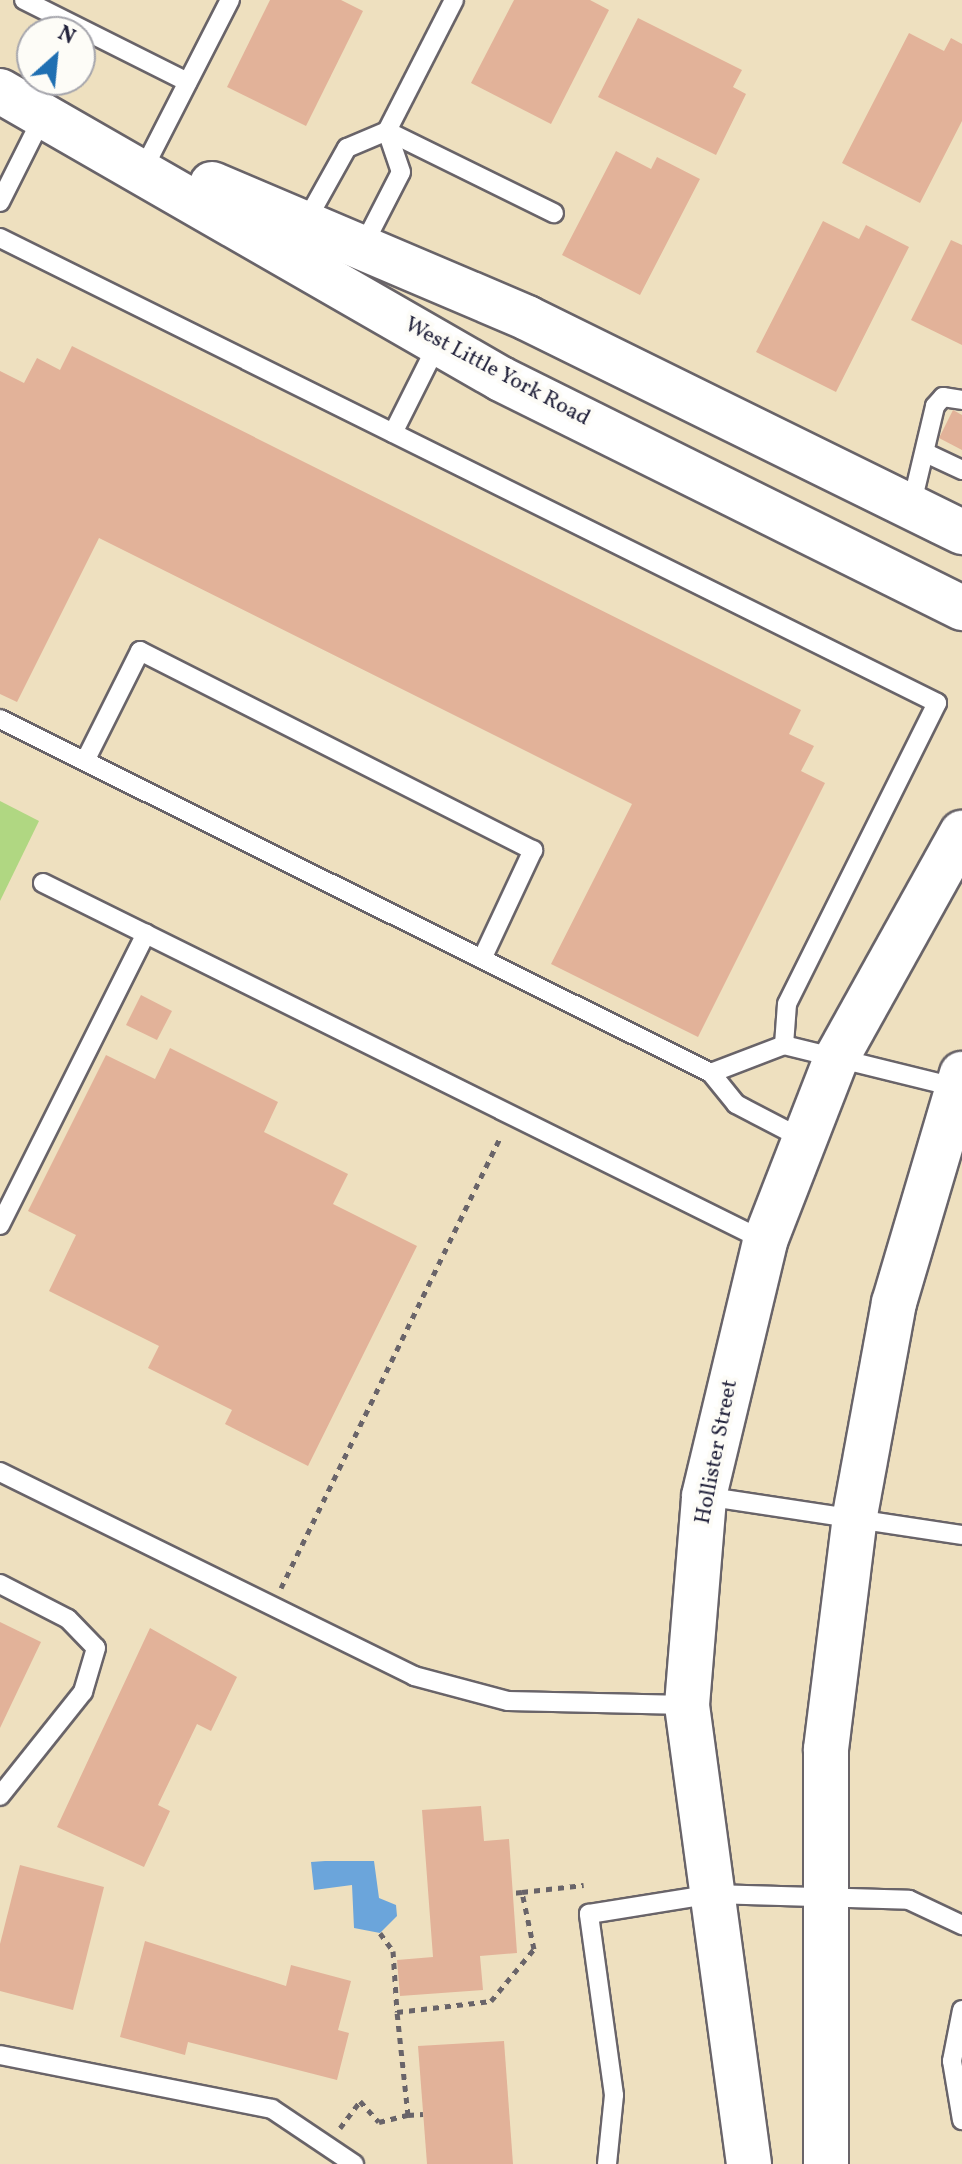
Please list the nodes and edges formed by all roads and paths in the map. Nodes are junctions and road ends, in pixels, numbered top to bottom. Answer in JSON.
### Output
{"nodes":[{"id":1,"x":24,"y":0,"type":"edge"},
{"id":2,"x":230,"y":0,"type":"edge"},
{"id":3,"x":454,"y":0,"type":"edge"},
{"id":4,"x":188,"y":82,"type":"junction"},
{"id":5,"x":0,"y":91,"type":"edge"},
{"id":6,"x":44,"y":113,"type":"junction"},
{"id":7,"x":387,"y":131,"type":"junction"},
{"id":8,"x":149,"y":158,"type":"junction"},
{"id":9,"x":0,"y":202,"type":"edge"},
{"id":10,"x":554,"y":213,"type":"dead end"},
{"id":11,"x":305,"y":223,"type":"junction"},
{"id":12,"x":0,"y":238,"type":"edge"},
{"id":13,"x":362,"y":248,"type":"junction"},
{"id":14,"x":438,"y":342,"type":"junction"},
{"id":15,"x":962,"y":400,"type":"edge"},
{"id":16,"x":393,"y":433,"type":"junction"},
{"id":17,"x":928,"y":454,"type":"junction"},
{"id":18,"x":962,"y":470,"type":"edge"},
{"id":19,"x":911,"y":507,"type":"junction"},
{"id":20,"x":962,"y":532,"type":"edge"},
{"id":21,"x":962,"y":608,"type":"edge"},
{"id":22,"x":0,"y":719,"type":"edge"},
{"id":23,"x":85,"y":761,"type":"junction"},
{"id":24,"x":962,"y":833,"type":"edge"},
{"id":25,"x":43,"y":883,"type":"dead end"},
{"id":26,"x":146,"y":934,"type":"junction"},
{"id":27,"x":482,"y":959,"type":"junction"},
{"id":28,"x":784,"y":1045,"type":"junction"},
{"id":29,"x":836,"y":1059,"type":"junction"},
{"id":30,"x":711,"y":1073,"type":"junction"},
{"id":31,"x":960,"y":1084,"type":"edge"},
{"id":32,"x":511,"y":1115,"type":"junction"},
{"id":33,"x":805,"y":1140,"type":"junction"},
{"id":34,"x":0,"y":1225,"type":"edge"},
{"id":35,"x":765,"y":1241,"type":"junction"},
{"id":36,"x":0,"y":1472,"type":"edge"},
{"id":37,"x":704,"y":1496,"type":"junction"},
{"id":38,"x":855,"y":1515,"type":"junction"},
{"id":39,"x":962,"y":1535,"type":"edge"},
{"id":40,"x":0,"y":1584,"type":"edge"},
{"id":41,"x":270,"y":1610,"type":"junction"},
{"id":42,"x":687,"y":1705,"type":"junction"},
{"id":43,"x":0,"y":1796,"type":"edge"},
{"id":44,"x":584,"y":1885,"type":"dead end"},
{"id":45,"x":522,"y":1892,"type":"junction"},
{"id":46,"x":512,"y":1893,"type":"dead end"},
{"id":47,"x":712,"y":1894,"type":"junction"},
{"id":48,"x":824,"y":1898,"type":"junction"},
{"id":49,"x":962,"y":1925,"type":"edge"},
{"id":50,"x":380,"y":1933,"type":"dead end"},
{"id":51,"x":962,"y":2010,"type":"edge"},
{"id":52,"x":397,"y":2012,"type":"junction"},
{"id":53,"x":0,"y":2055,"type":"edge"},
{"id":54,"x":423,"y":2114,"type":"dead end"},
{"id":55,"x":408,"y":2115,"type":"junction"},
{"id":56,"x":962,"y":2120,"type":"edge"},
{"id":57,"x":329,"y":2141,"type":"junction"},
{"id":58,"x":354,"y":2164,"type":"edge"},
{"id":59,"x":607,"y":2164,"type":"edge"},
{"id":60,"x":749,"y":2164,"type":"edge"},
{"id":61,"x":826,"y":2164,"type":"edge"}],
"edges":[{"from":1,"to":4,"type":"lane"},
{"from":2,"to":4,"type":"lane"},
{"from":3,"to":7,"type":"lane"},
{"from":4,"to":8,"type":"lane"},
{"from":5,"to":6,"type":"main road","name":"West Little York Road"},
{"from":6,"to":8,"type":"main road","name":"West Little York Road"},
{"from":6,"to":9,"type":"lane"},
{"from":6,"to":14,"type":"main road","name":"West Little York Road"},
{"from":7,"to":10,"type":"lane"},
{"from":7,"to":11,"type":"lane"},
{"from":7,"to":13,"type":"lane"},
{"from":8,"to":11,"type":"main road","name":"West Little York Road"},
{"from":11,"to":13,"type":"main road","name":"West Little York Road"},
{"from":12,"to":16,"type":"lane"},
{"from":13,"to":19,"type":"main road","name":"West Little York Road"},
{"from":14,"to":16,"type":"lane"},
{"from":14,"to":21,"type":"main road","name":"West Little York Road"},
{"from":15,"to":17,"type":"lane"},
{"from":16,"to":28,"type":"lane"},
{"from":17,"to":18,"type":"lane"},
{"from":17,"to":19,"type":"lane"},
{"from":19,"to":20,"type":"main road","name":"West Little York Road"},
{"from":22,"to":23,"type":"lane"},
{"from":23,"to":27,"type":"lane"},
{"from":23,"to":27,"type":"lane"},
{"from":24,"to":29,"type":"main road","name":"Hollister Street"},
{"from":25,"to":26,"type":"lane"},
{"from":26,"to":32,"type":"lane"},
{"from":26,"to":34,"type":"lane"},
{"from":27,"to":30,"type":"lane"},
{"from":28,"to":29,"type":"lane"},
{"from":28,"to":30,"type":"lane"},
{"from":29,"to":31,"type":"lane"},
{"from":29,"to":33,"type":"main road","name":"Hollister Street"},
{"from":30,"to":33,"type":"lane"},
{"from":31,"to":38,"type":"main road"},
{"from":32,"to":35,"type":"lane"},
{"from":32,"to":41,"type":"path"},
{"from":33,"to":35,"type":"main road","name":"Hollister Street"},
{"from":35,"to":37,"type":"main road","name":"Hollister Street"},
{"from":36,"to":41,"type":"lane"},
{"from":37,"to":38,"type":"lane"},
{"from":37,"to":42,"type":"main road","name":"Hollister Street"},
{"from":38,"to":39,"type":"lane"},
{"from":38,"to":48,"type":"main road"},
{"from":40,"to":43,"type":"lane"},
{"from":41,"to":42,"type":"lane"},
{"from":42,"to":47,"type":"main road","name":"Hollister Street"},
{"from":44,"to":45,"type":"path"},
{"from":45,"to":46,"type":"path"},
{"from":45,"to":52,"type":"path"},
{"from":47,"to":48,"type":"lane"},
{"from":47,"to":59,"type":"lane"},
{"from":47,"to":60,"type":"main road","name":"Hollister Street"},
{"from":48,"to":49,"type":"lane"},
{"from":48,"to":61,"type":"main road"},
{"from":50,"to":52,"type":"path"},
{"from":51,"to":56,"type":"lane"},
{"from":52,"to":55,"type":"path"},
{"from":53,"to":57,"type":"lane"},
{"from":54,"to":55,"type":"path"},
{"from":55,"to":57,"type":"path"},
{"from":57,"to":58,"type":"lane"}]}
